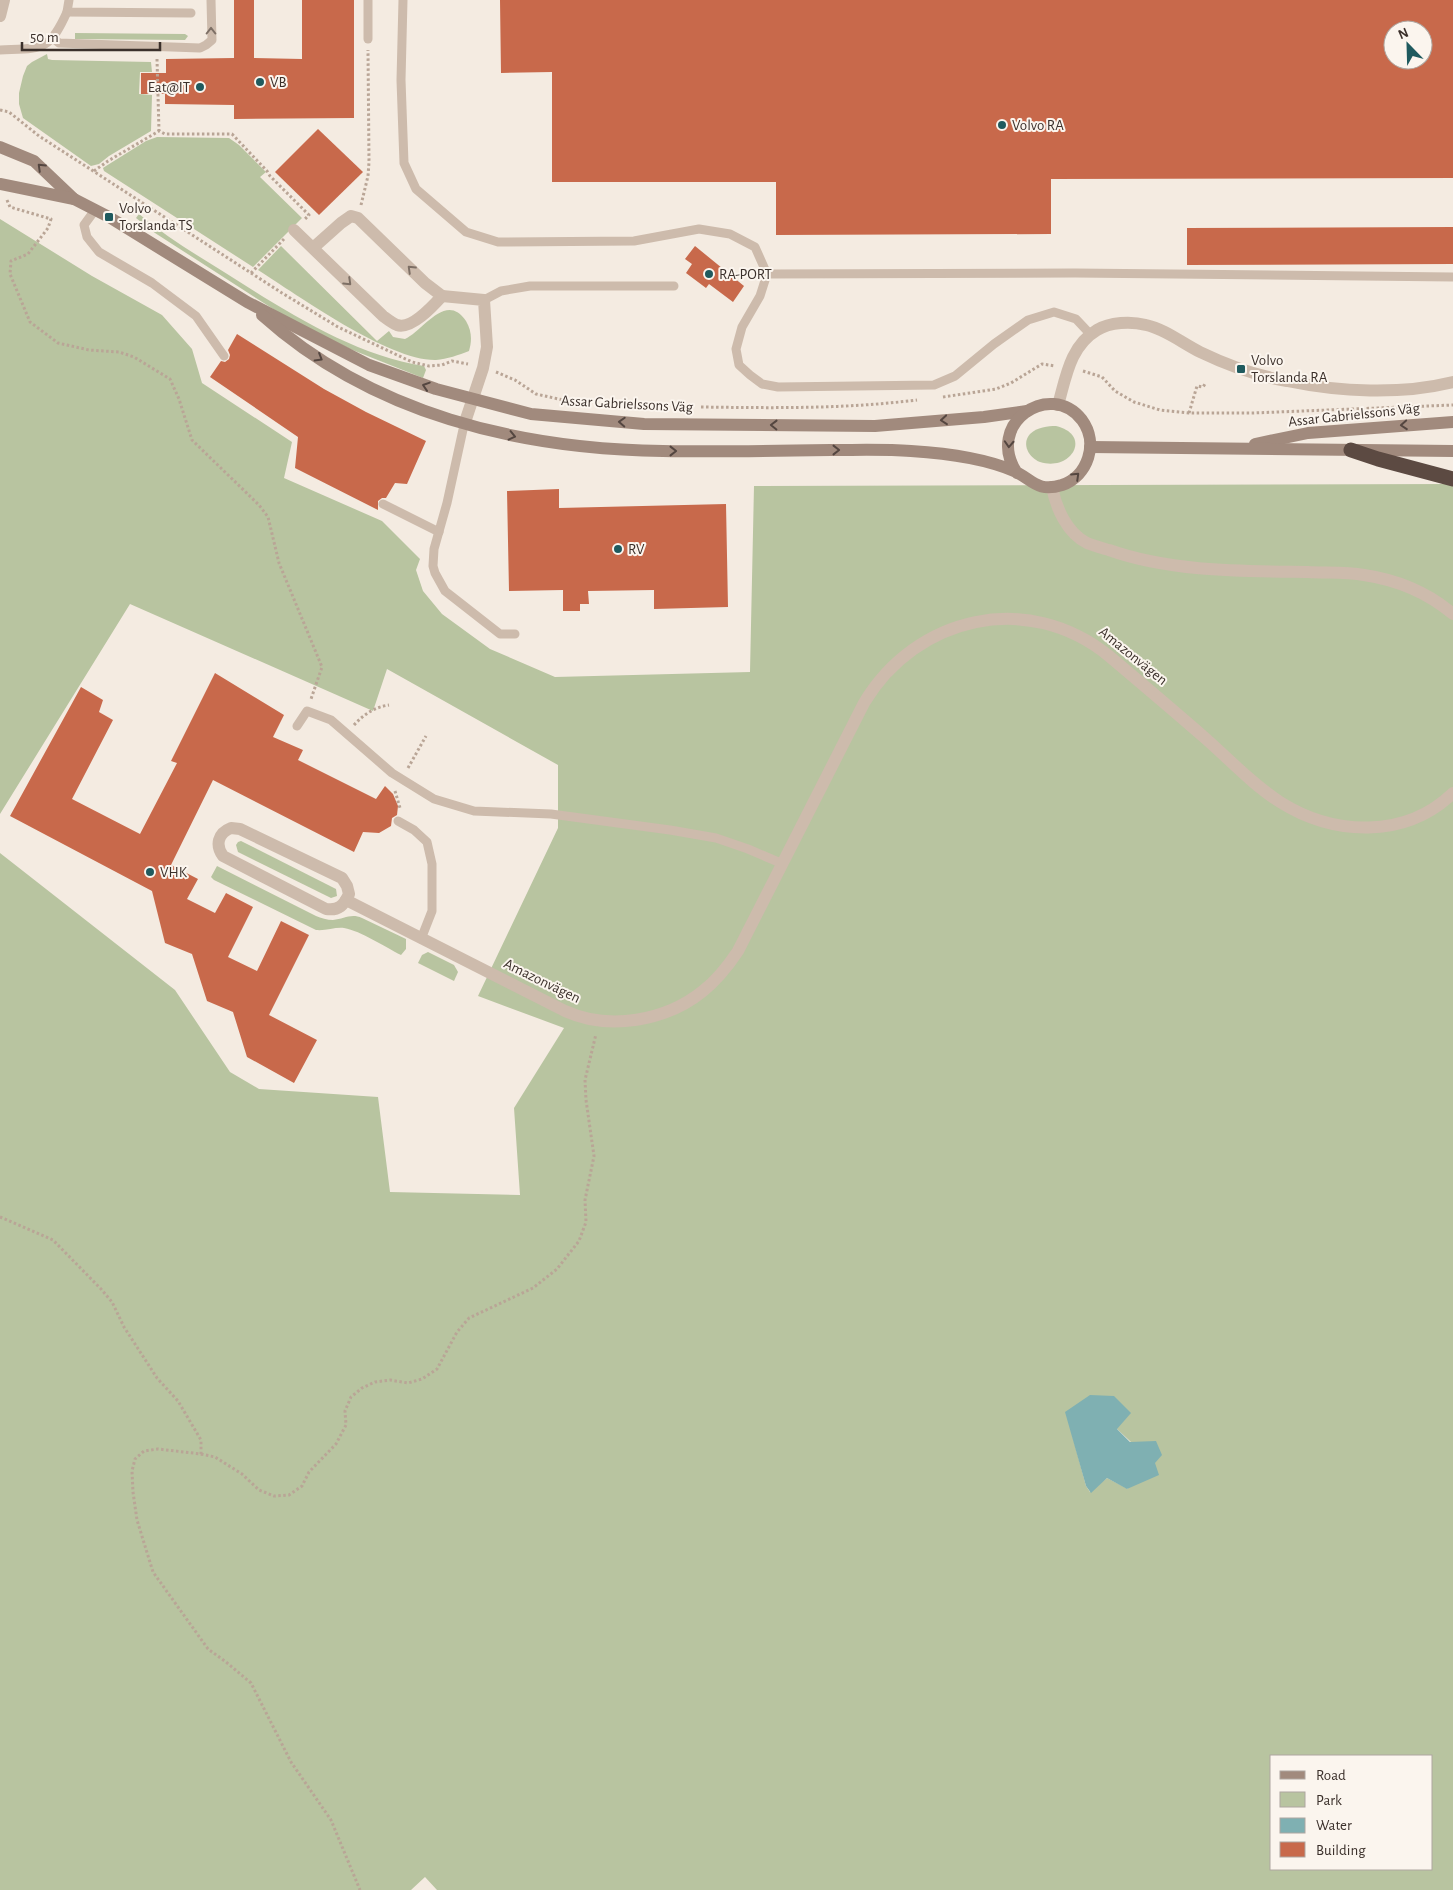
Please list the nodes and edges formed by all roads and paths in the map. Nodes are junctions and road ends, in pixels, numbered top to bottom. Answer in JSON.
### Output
{"nodes":[{"id":1,"x":4,"y":0,"type":"edge"},
{"id":2,"x":69,"y":0,"type":"edge"},
{"id":3,"x":211,"y":0,"type":"edge"},
{"id":4,"x":368,"y":0,"type":"edge"},
{"id":5,"x":403,"y":0,"type":"edge"},
{"id":6,"x":67,"y":12,"type":"junction"},
{"id":7,"x":190,"y":13,"type":"dead end"},
{"id":8,"x":0,"y":16,"type":"edge"},
{"id":9,"x":53,"y":38,"type":"junction"},
{"id":10,"x":368,"y":39,"type":"joint"},
{"id":11,"x":157,"y":46,"type":"junction"},
{"id":12,"x":0,"y":50,"type":"edge"},
{"id":13,"x":0,"y":110,"type":"edge"},
{"id":14,"x":159,"y":131,"type":"junction"},
{"id":15,"x":0,"y":147,"type":"edge"},
{"id":16,"x":94,"y":171,"type":"junction"},
{"id":17,"x":0,"y":184,"type":"edge"},
{"id":18,"x":7,"y":199,"type":"dead end"},
{"id":19,"x":74,"y":199,"type":"junction"},
{"id":20,"x":95,"y":210,"type":"junction"},
{"id":21,"x":358,"y":218,"type":"junction"},
{"id":22,"x":294,"y":230,"type":"junction"},
{"id":23,"x":313,"y":248,"type":"junction"},
{"id":24,"x":251,"y":273,"type":"junction"},
{"id":25,"x":767,"y":274,"type":"junction"},
{"id":26,"x":1453,"y":277,"type":"edge"},
{"id":27,"x":674,"y":286,"type":"dead end"},
{"id":28,"x":442,"y":296,"type":"junction"},
{"id":29,"x":484,"y":300,"type":"junction"},
{"id":30,"x":247,"y":302,"type":"junction"},
{"id":31,"x":1091,"y":335,"type":"junction"},
{"id":32,"x":224,"y":356,"type":"dead end"},
{"id":33,"x":483,"y":368,"type":"junction"},
{"id":34,"x":1068,"y":368,"type":"junction"},
{"id":35,"x":1453,"y":382,"type":"edge"},
{"id":36,"x":1205,"y":384,"type":"dead end"},
{"id":37,"x":935,"y":398,"type":"dead end"},
{"id":38,"x":925,"y":399,"type":"dead end"},
{"id":39,"x":473,"y":400,"type":"junction"},
{"id":40,"x":565,"y":400,"type":"dead end"},
{"id":41,"x":1058,"y":405,"type":"junction"},
{"id":42,"x":1453,"y":405,"type":"edge"},
{"id":43,"x":697,"y":407,"type":"dead end"},
{"id":44,"x":1027,"y":411,"type":"junction"},
{"id":45,"x":1189,"y":413,"type":"junction"},
{"id":46,"x":1453,"y":422,"type":"edge"},
{"id":47,"x":464,"y":425,"type":"junction"},
{"id":48,"x":1090,"y":447,"type":"junction"},
{"id":49,"x":1229,"y":450,"type":"junction"},
{"id":50,"x":1351,"y":450,"type":"junction"},
{"id":51,"x":1453,"y":451,"type":"edge"},
{"id":52,"x":1017,"y":473,"type":"junction"},
{"id":53,"x":1453,"y":479,"type":"edge"},
{"id":54,"x":1052,"y":487,"type":"junction"},
{"id":55,"x":382,"y":504,"type":"dead end"},
{"id":56,"x":439,"y":532,"type":"junction"},
{"id":57,"x":1453,"y":614,"type":"edge"},
{"id":58,"x":515,"y":634,"type":"dead end"},
{"id":59,"x":390,"y":705,"type":"dead end"},
{"id":60,"x":307,"y":711,"type":"junction"},
{"id":61,"x":297,"y":726,"type":"dead end"},
{"id":62,"x":346,"y":733,"type":"junction"},
{"id":63,"x":426,"y":736,"type":"dead end"},
{"id":64,"x":405,"y":772,"type":"dead end"},
{"id":65,"x":1453,"y":793,"type":"edge"},
{"id":66,"x":398,"y":821,"type":"dead end"},
{"id":67,"x":783,"y":864,"type":"junction"},
{"id":68,"x":346,"y":900,"type":"junction"},
{"id":69,"x":421,"y":939,"type":"junction"},
{"id":70,"x":599,"y":1020,"type":"junction"},
{"id":71,"x":0,"y":1217,"type":"edge"},
{"id":72,"x":201,"y":1454,"type":"junction"},
{"id":73,"x":360,"y":1890,"type":"edge"}],
"edges":[{"from":1,"to":8,"type":"street"},
{"from":2,"to":6,"type":"lane"},
{"from":11,"to":3,"type":"lane","one_way":true},
{"from":4,"to":10,"type":"lane"},
{"from":5,"to":25,"type":"lane"},
{"from":6,"to":7,"type":"lane"},
{"from":6,"to":9,"type":"lane"},
{"from":9,"to":11,"type":"lane"},
{"from":9,"to":12,"type":"lane"},
{"from":10,"to":21,"type":"path"},
{"from":11,"to":14,"type":"path"},
{"from":13,"to":16,"type":"path"},
{"from":14,"to":16,"type":"path"},
{"from":14,"to":22,"type":"path"},
{"from":19,"to":15,"type":"street","name":"Assar Gabrielssons Väg","one_way":true},
{"from":16,"to":24,"type":"path"},
{"from":17,"to":19,"type":"street","name":"Assar Gabrielssons Väg"},
{"from":18,"to":60,"type":"path"},
{"from":19,"to":20,"type":"street","name":"Assar Gabrielssons Väg"},
{"from":20,"to":30,"type":"street","name":"Assar Gabrielssons Väg"},
{"from":20,"to":32,"type":"lane"},
{"from":21,"to":23,"type":"street"},
{"from":28,"to":21,"type":"street","one_way":true},
{"from":22,"to":23,"type":"street"},
{"from":22,"to":24,"type":"path"},
{"from":23,"to":28,"type":"street","one_way":true},
{"from":24,"to":33,"type":"path"},
{"from":25,"to":26,"type":"lane"},
{"from":25,"to":31,"type":"lane"},
{"from":27,"to":29,"type":"lane"},
{"from":28,"to":29,"type":"street"},
{"from":29,"to":33,"type":"street"},
{"from":39,"to":30,"type":"street","name":"Assar Gabrielssons Väg","one_way":true},
{"from":30,"to":47,"type":"street","name":"Assar Gabrielssons Väg","one_way":true},
{"from":31,"to":34,"type":"street"},
{"from":31,"to":35,"type":"street"},
{"from":33,"to":39,"type":"street"},
{"from":33,"to":40,"type":"path"},
{"from":34,"to":37,"type":"path"},
{"from":34,"to":41,"type":"street"},
{"from":34,"to":45,"type":"path"},
{"from":36,"to":45,"type":"path"},
{"from":38,"to":43,"type":"path"},
{"from":44,"to":39,"type":"street","name":"Assar Gabrielssons Väg","one_way":true},
{"from":39,"to":47,"type":"street"},
{"from":41,"to":44,"type":"street"},
{"from":41,"to":48,"type":"street"},
{"from":42,"to":45,"type":"path"},
{"from":44,"to":52,"type":"street","one_way":true},
{"from":46,"to":49,"type":"street","name":"Assar Gabrielssons Väg","one_way":true},
{"from":47,"to":52,"type":"street","name":"Assar Gabrielssons Väg","one_way":true},
{"from":47,"to":56,"type":"lane"},
{"from":48,"to":49,"type":"street","name":"Assar Gabrielssons Väg"},
{"from":54,"to":48,"type":"street","one_way":true},
{"from":49,"to":50,"type":"street","name":"Assar Gabrielssons Väg"},
{"from":50,"to":51,"type":"street","name":"Assar Gabrielssons Väg"},
{"from":50,"to":53,"type":"highway"},
{"from":52,"to":54,"type":"street"},
{"from":54,"to":57,"type":"street"},
{"from":55,"to":56,"type":"lane"},
{"from":56,"to":58,"type":"lane"},
{"from":59,"to":62,"type":"path"},
{"from":60,"to":61,"type":"lane"},
{"from":60,"to":62,"type":"lane"},
{"from":62,"to":67,"type":"lane"},
{"from":63,"to":64,"type":"path"},
{"from":65,"to":67,"type":"street","name":"Amazonvägen"},
{"from":66,"to":69,"type":"lane"},
{"from":67,"to":70,"type":"street","name":"Amazonvägen"},
{"from":68,"to":68,"type":"street"},
{"from":68,"to":69,"type":"street","name":"Amazonvägen"},
{"from":69,"to":70,"type":"street","name":"Amazonvägen"},
{"from":70,"to":72,"type":"path"},
{"from":71,"to":72,"type":"path"},
{"from":72,"to":73,"type":"path"}]}
